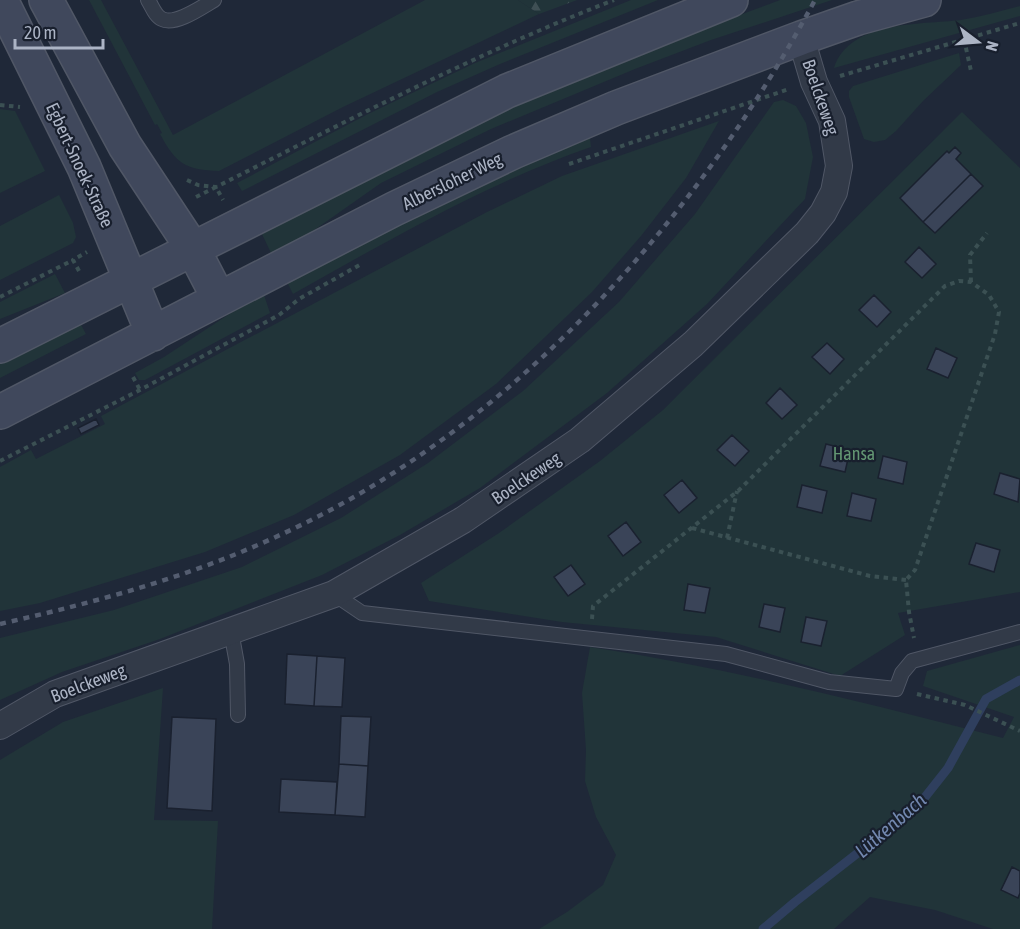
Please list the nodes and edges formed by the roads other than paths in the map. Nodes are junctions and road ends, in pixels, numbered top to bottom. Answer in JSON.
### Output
{"nodes":[{"id":1,"x":1,"y":0,"type":"edge"},
{"id":2,"x":46,"y":0,"type":"edge"},
{"id":3,"x":148,"y":0,"type":"edge"},
{"id":4,"x":214,"y":0,"type":"edge"},
{"id":5,"x":731,"y":0,"type":"edge"},
{"id":6,"x":924,"y":0,"type":"edge"},
{"id":7,"x":801,"y":38,"type":"junction"},
{"id":8,"x":193,"y":249,"type":"junction"},
{"id":9,"x":130,"y":281,"type":"junction"},
{"id":10,"x":219,"y":299,"type":"junction"},
{"id":11,"x":153,"y":334,"type":"junction"},
{"id":12,"x":0,"y":346,"type":"edge"},
{"id":13,"x":0,"y":412,"type":"edge"},
{"id":14,"x":334,"y":594,"type":"junction"},
{"id":15,"x":231,"y":631,"type":"junction"},
{"id":16,"x":1020,"y":632,"type":"edge"},
{"id":17,"x":238,"y":715,"type":"dead end"},
{"id":18,"x":0,"y":726,"type":"edge"}],
"edges":[{"from":1,"to":9,"type":"main road","name":"Egbert-Snoek-Straße"},
{"from":2,"to":8,"type":"main road"},
{"from":3,"to":4,"type":"lane"},
{"from":5,"to":8,"type":"main road"},
{"from":6,"to":7,"type":"main road","name":"Albersloher Weg"},
{"from":7,"to":10,"type":"main road","name":"Albersloher Weg"},
{"from":7,"to":14,"type":"street","name":"Boelckeweg"},
{"from":8,"to":9,"type":"main road"},
{"from":8,"to":10,"type":"main road"},
{"from":9,"to":11,"type":"main road","name":"Egbert-Snoek-Straße"},
{"from":9,"to":12,"type":"main road"},
{"from":10,"to":11,"type":"main road","name":"Albersloher Weg"},
{"from":11,"to":13,"type":"main road","name":"Albersloher Weg"},
{"from":14,"to":15,"type":"street","name":"Boelckeweg"},
{"from":14,"to":16,"type":"lane"},
{"from":15,"to":17,"type":"lane"},
{"from":15,"to":18,"type":"street","name":"Boelckeweg"}]}
